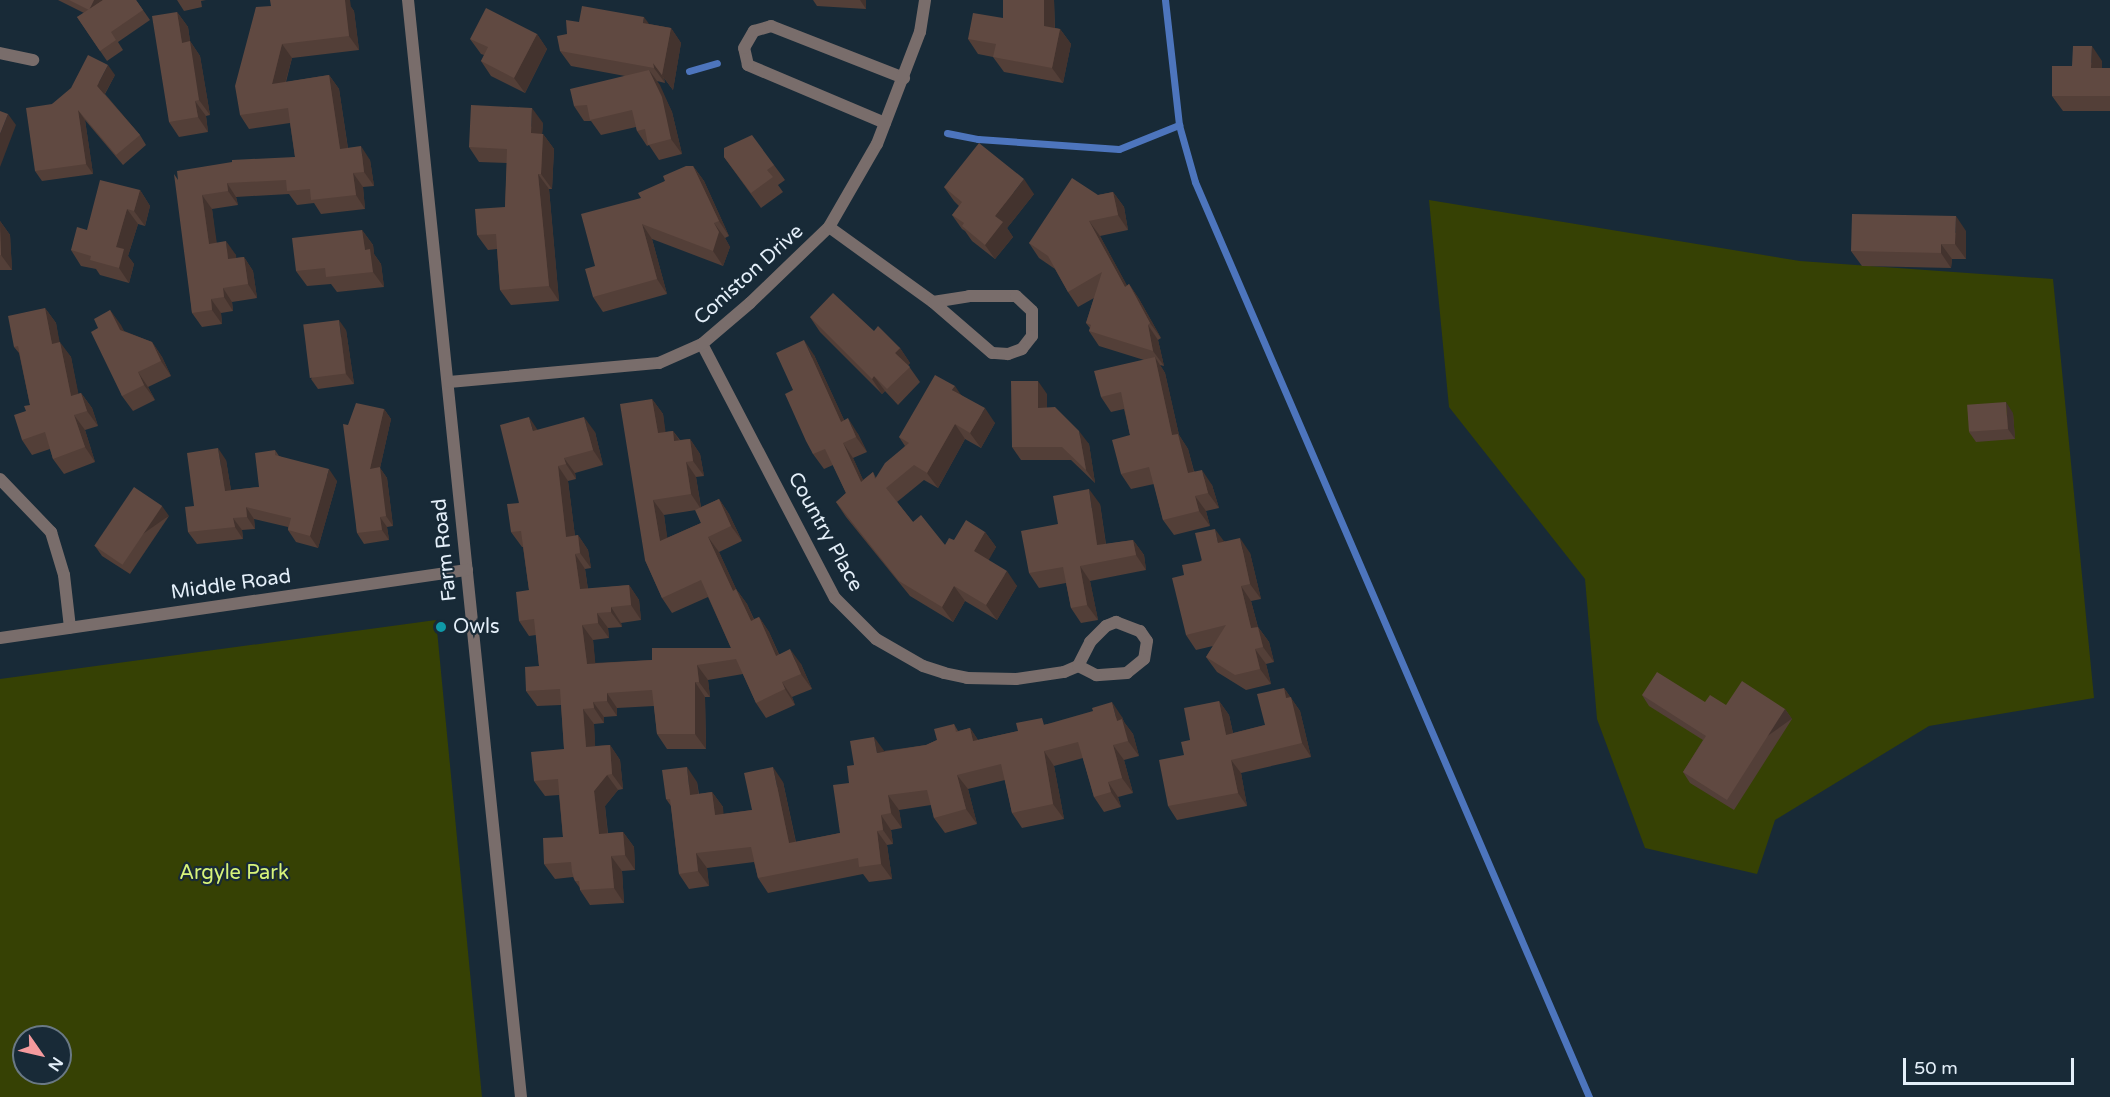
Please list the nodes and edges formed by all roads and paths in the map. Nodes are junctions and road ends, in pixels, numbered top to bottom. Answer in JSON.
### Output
{"nodes":[{"id":1,"x":408,"y":0,"type":"edge"},
{"id":2,"x":925,"y":0,"type":"edge"},
{"id":3,"x":0,"y":53,"type":"edge"},
{"id":4,"x":33,"y":60,"type":"dead end"},
{"id":5,"x":904,"y":78,"type":"junction"},
{"id":6,"x":885,"y":123,"type":"junction"},
{"id":7,"x":829,"y":227,"type":"junction"},
{"id":8,"x":933,"y":302,"type":"junction"},
{"id":9,"x":702,"y":344,"type":"junction"},
{"id":10,"x":449,"y":382,"type":"junction"},
{"id":11,"x":0,"y":478,"type":"edge"},
{"id":12,"x":467,"y":570,"type":"junction"},
{"id":13,"x":70,"y":628,"type":"junction"},
{"id":14,"x":0,"y":638,"type":"edge"},
{"id":15,"x":1078,"y":666,"type":"junction"},
{"id":16,"x":521,"y":1097,"type":"edge"}],
"edges":[{"from":1,"to":10,"type":"street","name":"Farm Road"},
{"from":2,"to":5,"type":"street","name":"Coniston Drive"},
{"from":3,"to":4,"type":"street"},
{"from":5,"to":6,"type":"street","name":"Coniston Drive"},
{"from":5,"to":6,"type":"street"},
{"from":6,"to":7,"type":"street","name":"Coniston Drive"},
{"from":7,"to":8,"type":"street"},
{"from":7,"to":9,"type":"street","name":"Coniston Drive"},
{"from":8,"to":8,"type":"street"},
{"from":9,"to":10,"type":"street","name":"Coniston Drive"},
{"from":9,"to":15,"type":"street","name":"Country Place"},
{"from":10,"to":12,"type":"street","name":"Farm Road"},
{"from":11,"to":13,"type":"street"},
{"from":12,"to":13,"type":"street","name":"Middle Road"},
{"from":12,"to":16,"type":"street","name":"Farm Road"},
{"from":13,"to":14,"type":"street","name":"Middle Road"},
{"from":15,"to":15,"type":"street"}]}
